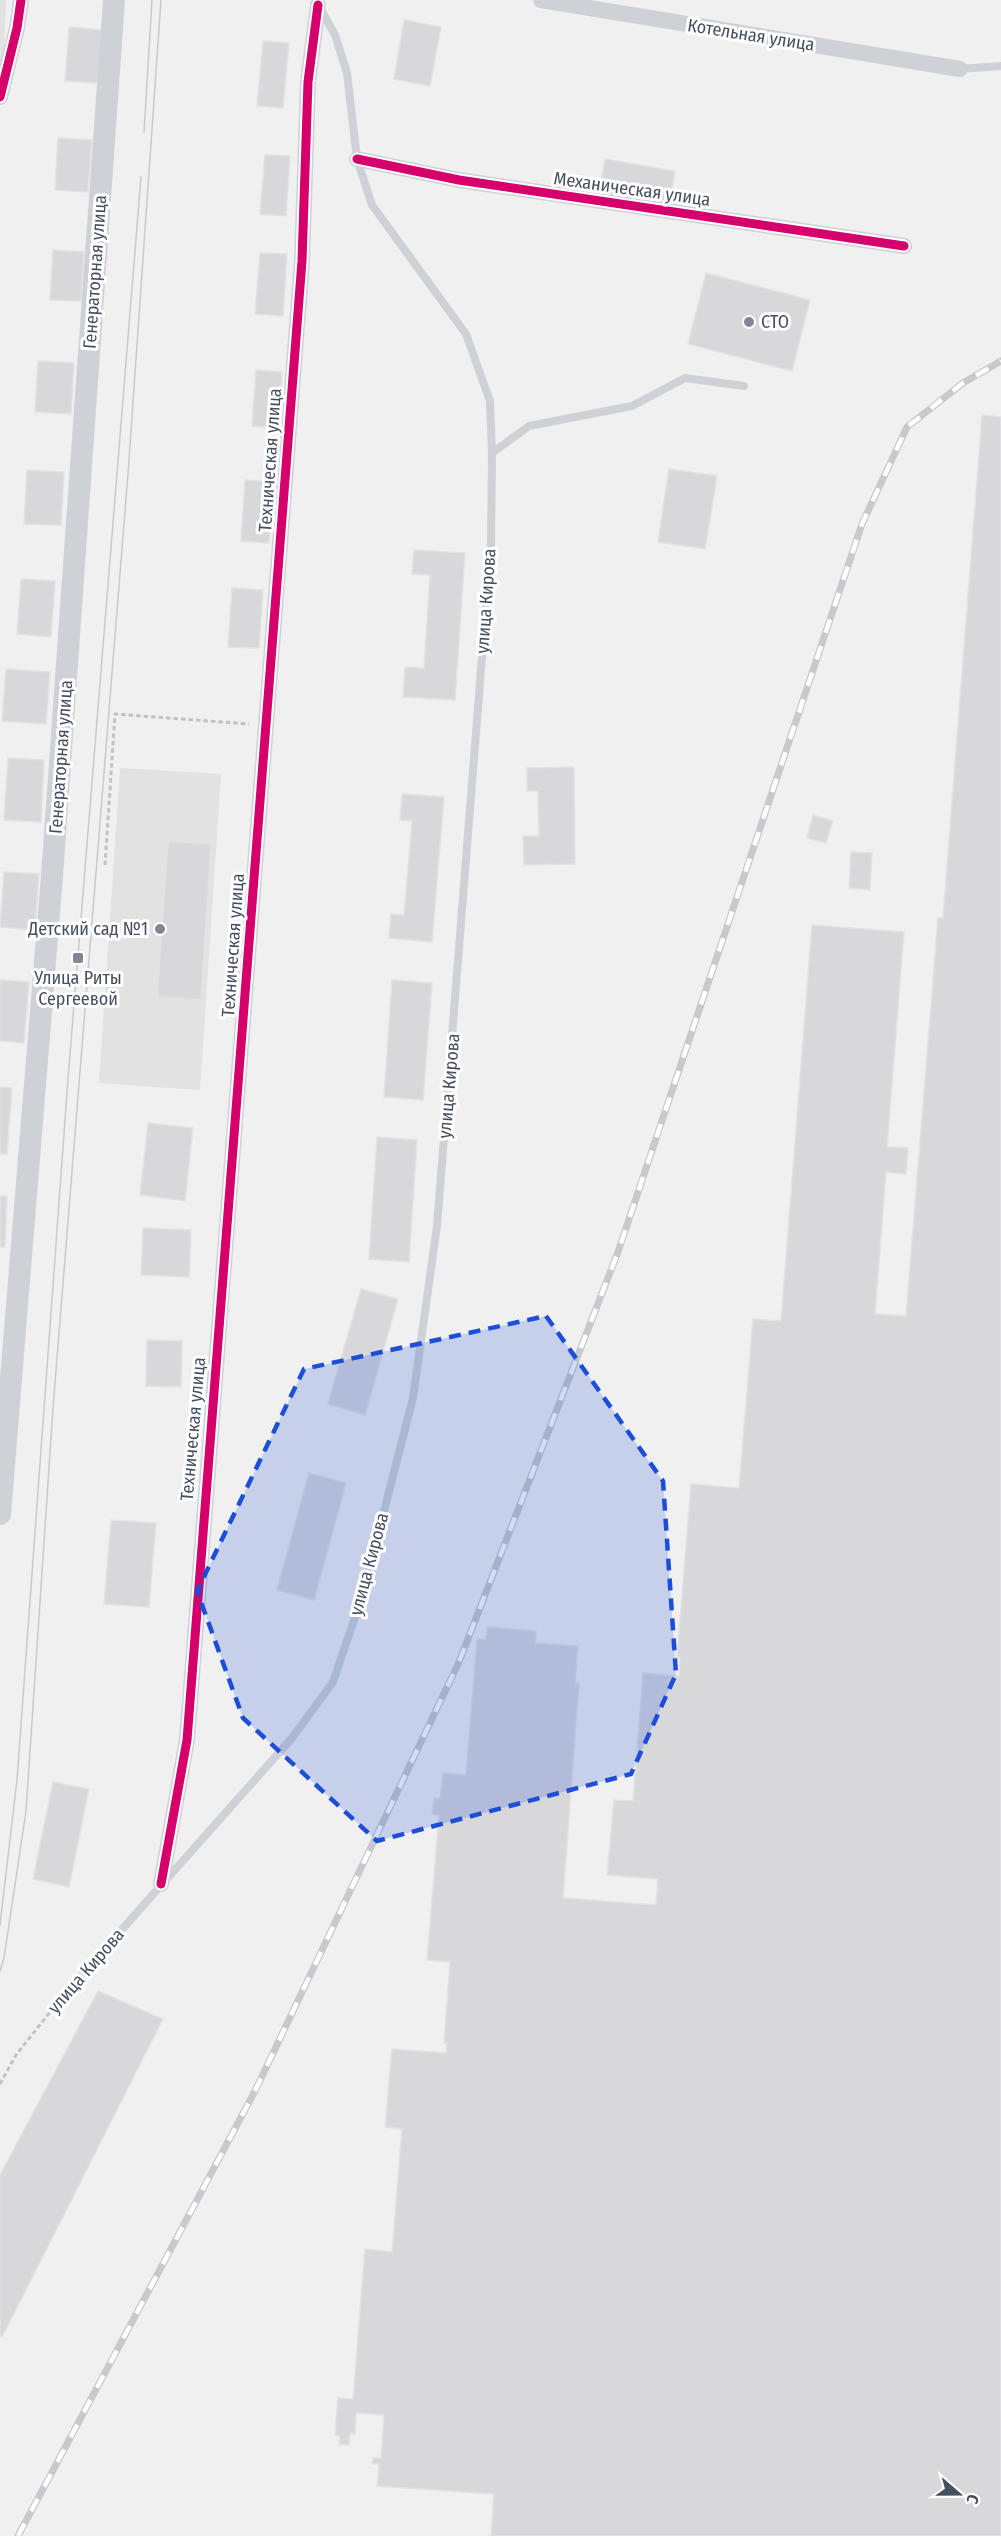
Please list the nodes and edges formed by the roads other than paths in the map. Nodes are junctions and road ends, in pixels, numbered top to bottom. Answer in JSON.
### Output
{"nodes":[{"id":1,"x":21,"y":0,"type":"edge"},
{"id":2,"x":114,"y":0,"type":"edge"},
{"id":3,"x":541,"y":0,"type":"edge"},
{"id":4,"x":316,"y":3,"type":"edge"},
{"id":5,"x":1001,"y":66,"type":"edge"},
{"id":6,"x":960,"y":69,"type":"joint"},
{"id":7,"x":0,"y":97,"type":"edge"},
{"id":8,"x":357,"y":159,"type":"junction"},
{"id":9,"x":904,"y":246,"type":"dead end"},
{"id":10,"x":744,"y":386,"type":"dead end"},
{"id":11,"x":492,"y":453,"type":"junction"},
{"id":12,"x":0,"y":1514,"type":"edge"},
{"id":13,"x":161,"y":1884,"type":"junction"},
{"id":14,"x":61,"y":1998,"type":"road end"}],
"edges":[{"from":1,"to":7,"type":"street"},
{"from":2,"to":12,"type":"main road","name":"Генераторная улица"},
{"from":3,"to":6,"type":"street","name":"Котельная улица"},
{"from":4,"to":8,"type":"lane","name":"улица Кирова"},
{"from":4,"to":13,"type":"street","name":"Техническая улица"},
{"from":5,"to":6,"type":"lane"},
{"from":8,"to":9,"type":"street","name":"Механическая улица"},
{"from":8,"to":11,"type":"lane","name":"улица Кирова"},
{"from":10,"to":11,"type":"lane"},
{"from":11,"to":13,"type":"lane","name":"улица Кирова"},
{"from":13,"to":14,"type":"lane","name":"улица Кирова"}]}
